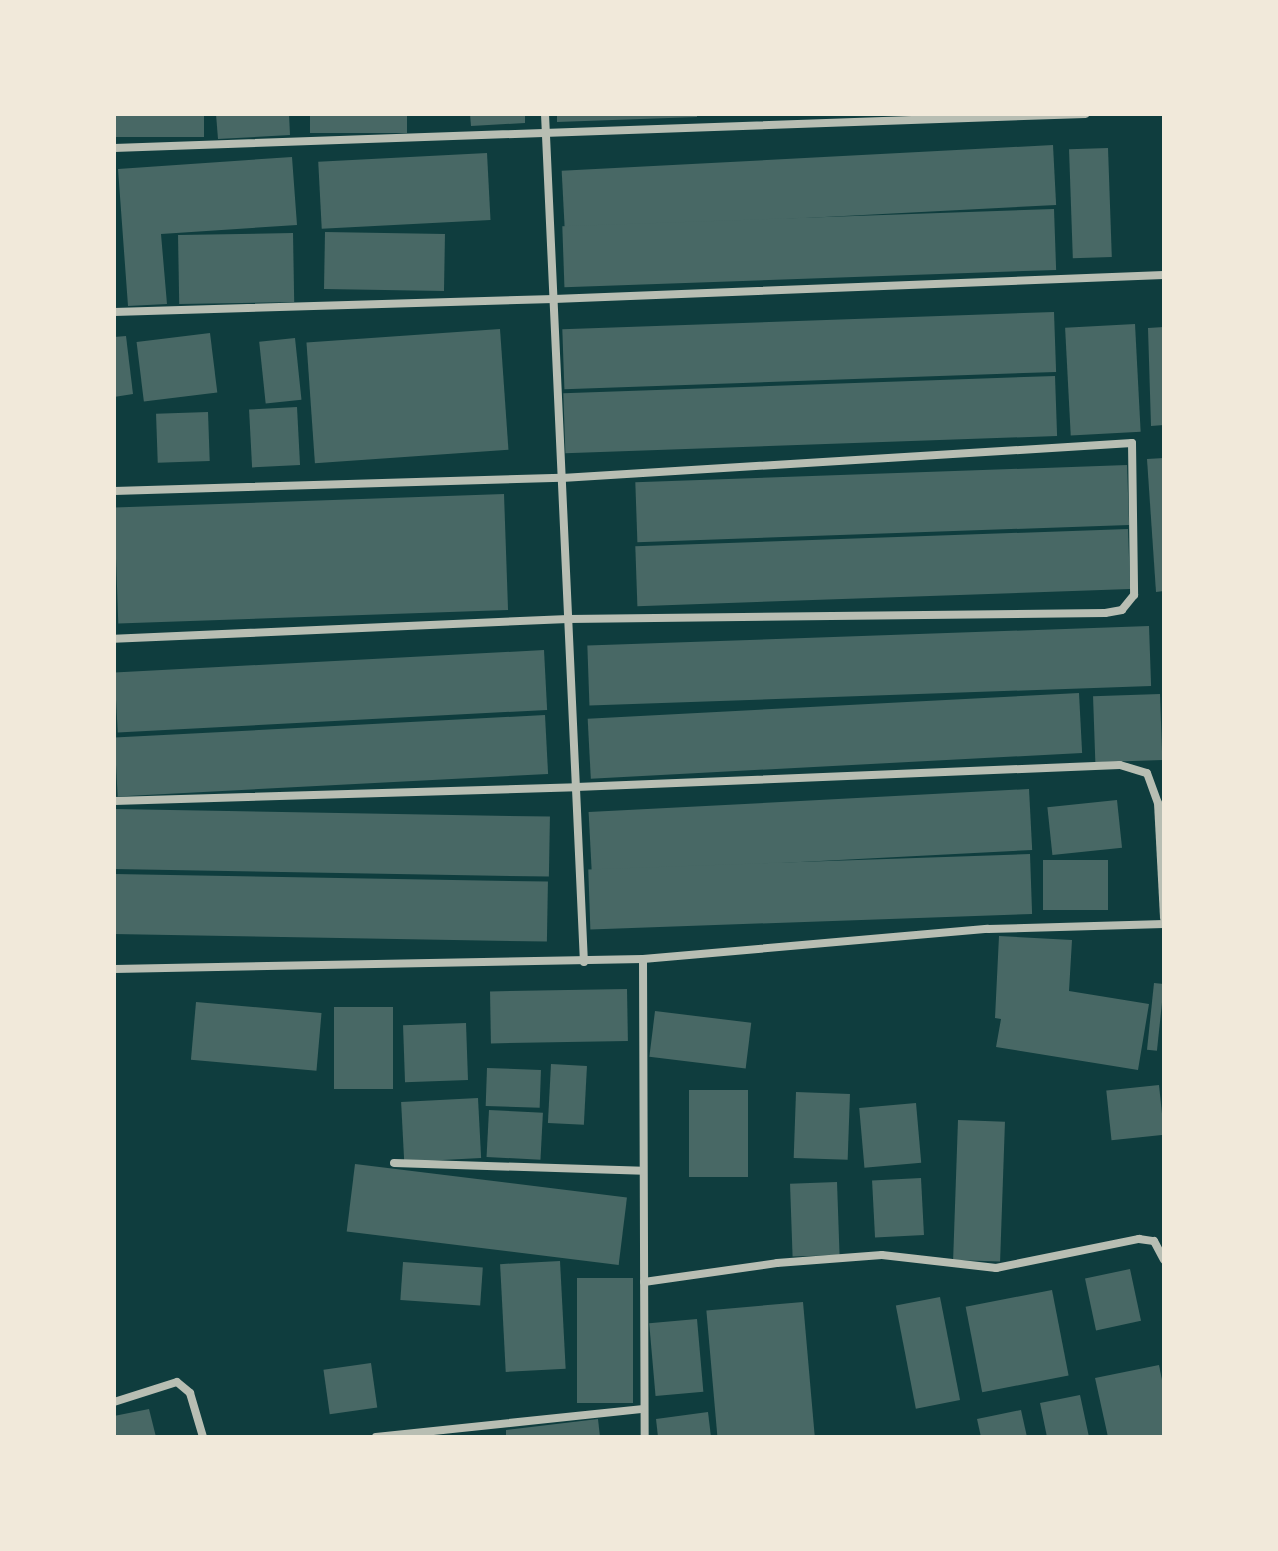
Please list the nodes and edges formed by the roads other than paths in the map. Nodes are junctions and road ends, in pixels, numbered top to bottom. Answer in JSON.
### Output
{"nodes":[{"id":1,"x":545,"y":114,"type":"edge"},
{"id":2,"x":1085,"y":114,"type":"edge"},
{"id":3,"x":546,"y":134,"type":"junction"},
{"id":4,"x":114,"y":148,"type":"edge"},
{"id":5,"x":1164,"y":275,"type":"edge"},
{"id":6,"x":554,"y":299,"type":"junction"},
{"id":7,"x":114,"y":312,"type":"edge"},
{"id":8,"x":562,"y":478,"type":"junction"},
{"id":9,"x":114,"y":491,"type":"edge"},
{"id":10,"x":568,"y":619,"type":"junction"},
{"id":11,"x":114,"y":639,"type":"edge"},
{"id":12,"x":576,"y":787,"type":"junction"},
{"id":13,"x":114,"y":801,"type":"edge"},
{"id":14,"x":1164,"y":921,"type":"edge"},
{"id":15,"x":643,"y":959,"type":"junction"},
{"id":16,"x":584,"y":962,"type":"junction"},
{"id":17,"x":114,"y":969,"type":"edge"},
{"id":18,"x":394,"y":1163,"type":"dead end"},
{"id":19,"x":643,"y":1171,"type":"junction"},
{"id":20,"x":1164,"y":1260,"type":"edge"},
{"id":21,"x":644,"y":1282,"type":"junction"},
{"id":22,"x":114,"y":1402,"type":"edge"},
{"id":23,"x":644,"y":1409,"type":"junction"},
{"id":24,"x":203,"y":1437,"type":"edge"},
{"id":25,"x":376,"y":1437,"type":"edge"},
{"id":26,"x":645,"y":1437,"type":"edge"}],
"edges":[{"from":1,"to":3,"type":"street"},
{"from":2,"to":3,"type":"street"},
{"from":3,"to":4,"type":"street"},
{"from":3,"to":6,"type":"street"},
{"from":5,"to":6,"type":"street"},
{"from":6,"to":7,"type":"street"},
{"from":6,"to":8,"type":"street"},
{"from":8,"to":9,"type":"street"},
{"from":8,"to":10,"type":"street"},
{"from":8,"to":10,"type":"street"},
{"from":10,"to":11,"type":"street"},
{"from":10,"to":12,"type":"street"},
{"from":12,"to":13,"type":"street"},
{"from":12,"to":14,"type":"street"},
{"from":12,"to":16,"type":"street"},
{"from":14,"to":15,"type":"street"},
{"from":15,"to":16,"type":"street"},
{"from":15,"to":19,"type":"street"},
{"from":16,"to":17,"type":"street"},
{"from":18,"to":19,"type":"street"},
{"from":19,"to":21,"type":"street"},
{"from":20,"to":21,"type":"street"},
{"from":21,"to":23,"type":"street"},
{"from":22,"to":24,"type":"street"},
{"from":23,"to":25,"type":"street"},
{"from":23,"to":26,"type":"street"}]}
